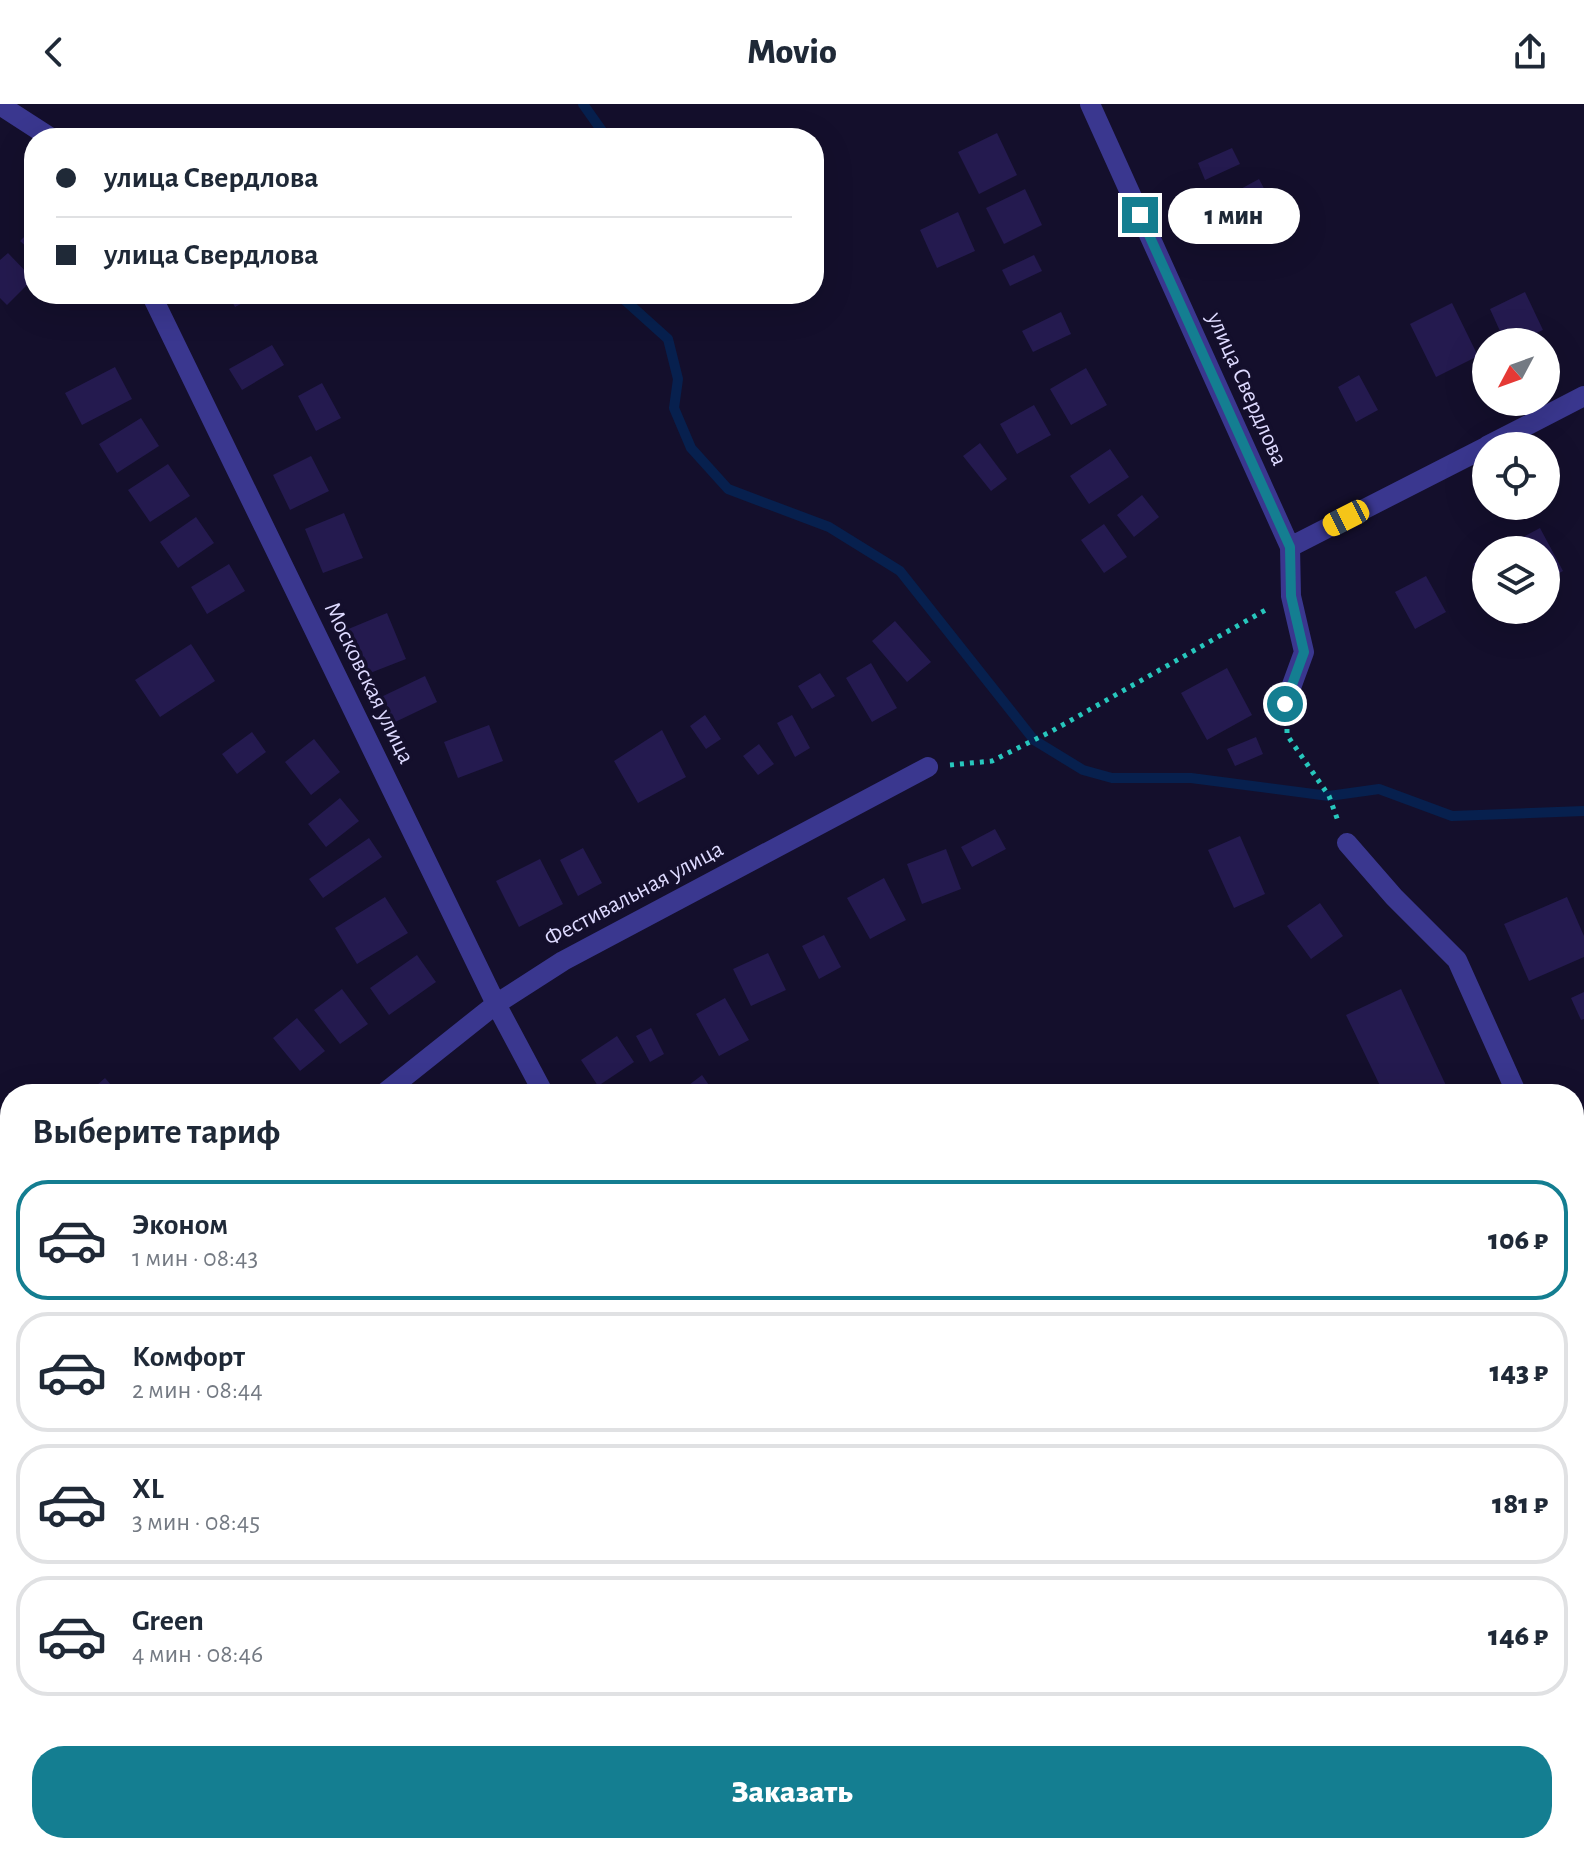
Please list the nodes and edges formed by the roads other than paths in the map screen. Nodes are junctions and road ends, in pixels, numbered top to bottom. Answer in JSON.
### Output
{"nodes":[{"id":1,"x":1090,"y":104,"type":"edge"},
{"id":2,"x":0,"y":105,"type":"edge"},
{"id":3,"x":36,"y":128,"type":"edge"},
{"id":4,"x":156,"y":304,"type":"edge"},
{"id":5,"x":1584,"y":396,"type":"edge"},
{"id":6,"x":1513,"y":432,"type":"edge"},
{"id":7,"x":1472,"y":453,"type":"edge"},
{"id":8,"x":1290,"y":547,"type":"junction"},
{"id":9,"x":1285,"y":704,"type":"road end"},
{"id":10,"x":928,"y":767,"type":"road end"},
{"id":11,"x":1347,"y":843,"type":"road end"},
{"id":12,"x":496,"y":1004,"type":"junction"},
{"id":13,"x":396,"y":1084,"type":"edge"},
{"id":14,"x":539,"y":1084,"type":"edge"},
{"id":15,"x":1513,"y":1084,"type":"edge"}],
"edges":[{"from":1,"to":8,"type":"street","name":"улица Свердлова"},
{"from":2,"to":3,"type":"street"},
{"from":4,"to":12,"type":"street","name":"Московская улица"},
{"from":5,"to":6,"type":"street"},
{"from":7,"to":8,"type":"street"},
{"from":8,"to":9,"type":"street","name":"улица Свердлова"},
{"from":10,"to":12,"type":"street","name":"Фестивальная улица"},
{"from":11,"to":15,"type":"street"},
{"from":12,"to":13,"type":"street","name":"Фестивальная улица"},
{"from":12,"to":14,"type":"street","name":"Московская улица"}]}
